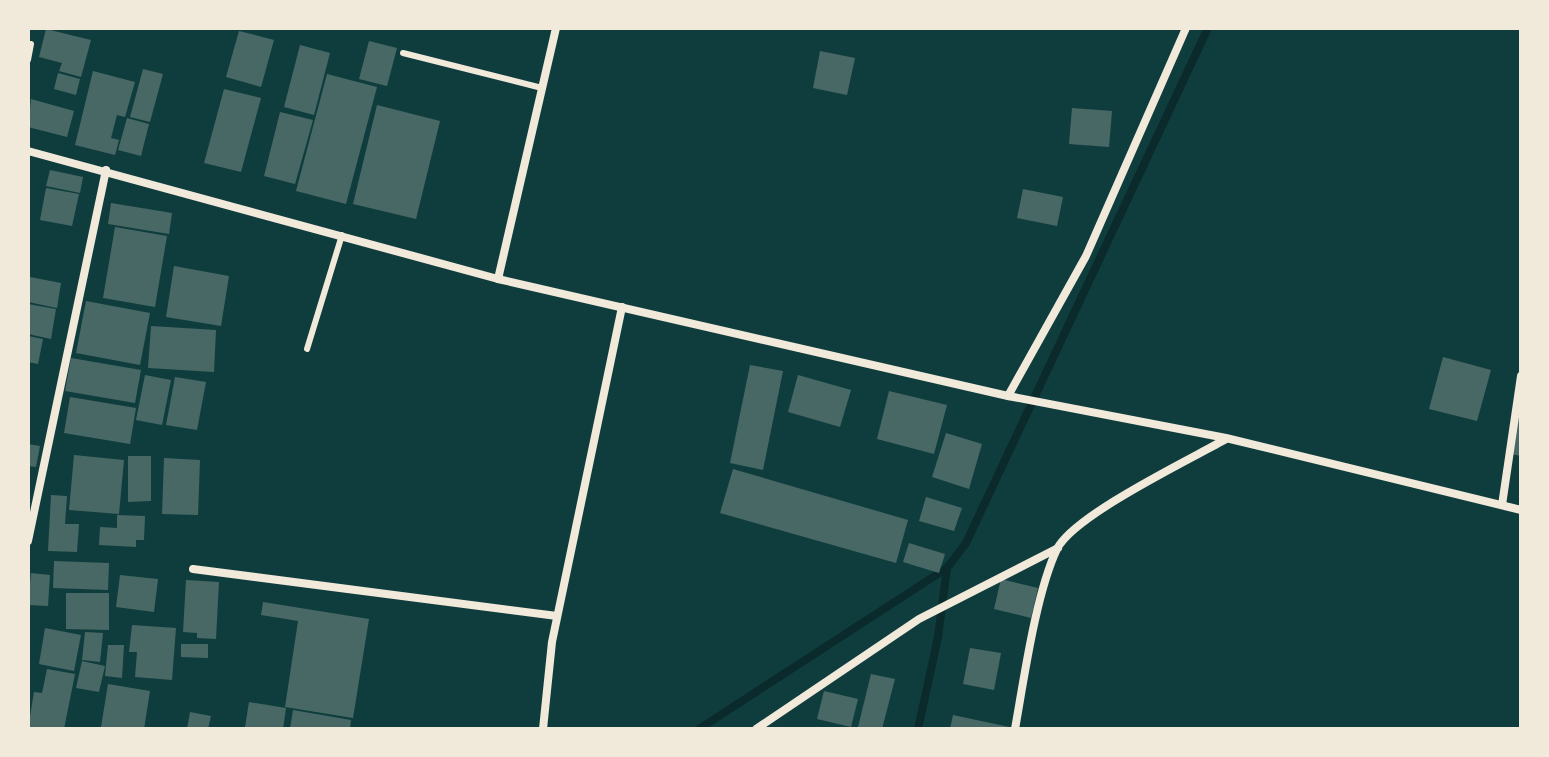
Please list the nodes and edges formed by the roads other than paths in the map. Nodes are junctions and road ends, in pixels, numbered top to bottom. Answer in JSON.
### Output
{"nodes":[{"id":1,"x":556,"y":28,"type":"edge"},
{"id":2,"x":1186,"y":28,"type":"edge"},
{"id":3,"x":31,"y":44,"type":"dead end"},
{"id":4,"x":403,"y":53,"type":"dead end"},
{"id":5,"x":28,"y":60,"type":"edge"},
{"id":6,"x":542,"y":88,"type":"junction"},
{"id":7,"x":28,"y":151,"type":"edge"},
{"id":8,"x":106,"y":170,"type":"junction"},
{"id":9,"x":342,"y":235,"type":"junction"},
{"id":10,"x":498,"y":279,"type":"junction"},
{"id":11,"x":622,"y":307,"type":"junction"},
{"id":12,"x":307,"y":349,"type":"dead end"},
{"id":13,"x":1521,"y":376,"type":"edge"},
{"id":14,"x":1008,"y":396,"type":"junction"},
{"id":15,"x":1226,"y":438,"type":"junction"},
{"id":16,"x":1502,"y":505,"type":"junction"},
{"id":17,"x":1521,"y":510,"type":"edge"},
{"id":18,"x":28,"y":541,"type":"edge"},
{"id":19,"x":1058,"y":548,"type":"junction"},
{"id":20,"x":193,"y":569,"type":"dead end"},
{"id":21,"x":557,"y":616,"type":"junction"},
{"id":22,"x":543,"y":729,"type":"edge"},
{"id":23,"x":756,"y":729,"type":"edge"},
{"id":24,"x":1015,"y":729,"type":"edge"}],
"edges":[{"from":1,"to":6,"type":"street"},
{"from":2,"to":14,"type":"street"},
{"from":3,"to":5,"type":"lane"},
{"from":4,"to":6,"type":"lane"},
{"from":6,"to":10,"type":"street"},
{"from":7,"to":8,"type":"street"},
{"from":8,"to":9,"type":"street"},
{"from":8,"to":18,"type":"street"},
{"from":9,"to":10,"type":"street"},
{"from":9,"to":12,"type":"lane"},
{"from":10,"to":11,"type":"street"},
{"from":11,"to":14,"type":"street"},
{"from":11,"to":21,"type":"street"},
{"from":13,"to":16,"type":"street"},
{"from":14,"to":15,"type":"street"},
{"from":15,"to":16,"type":"street"},
{"from":15,"to":19,"type":"street"},
{"from":16,"to":17,"type":"street"},
{"from":19,"to":23,"type":"street"},
{"from":19,"to":24,"type":"street"},
{"from":20,"to":21,"type":"street"},
{"from":21,"to":22,"type":"street"}]}
